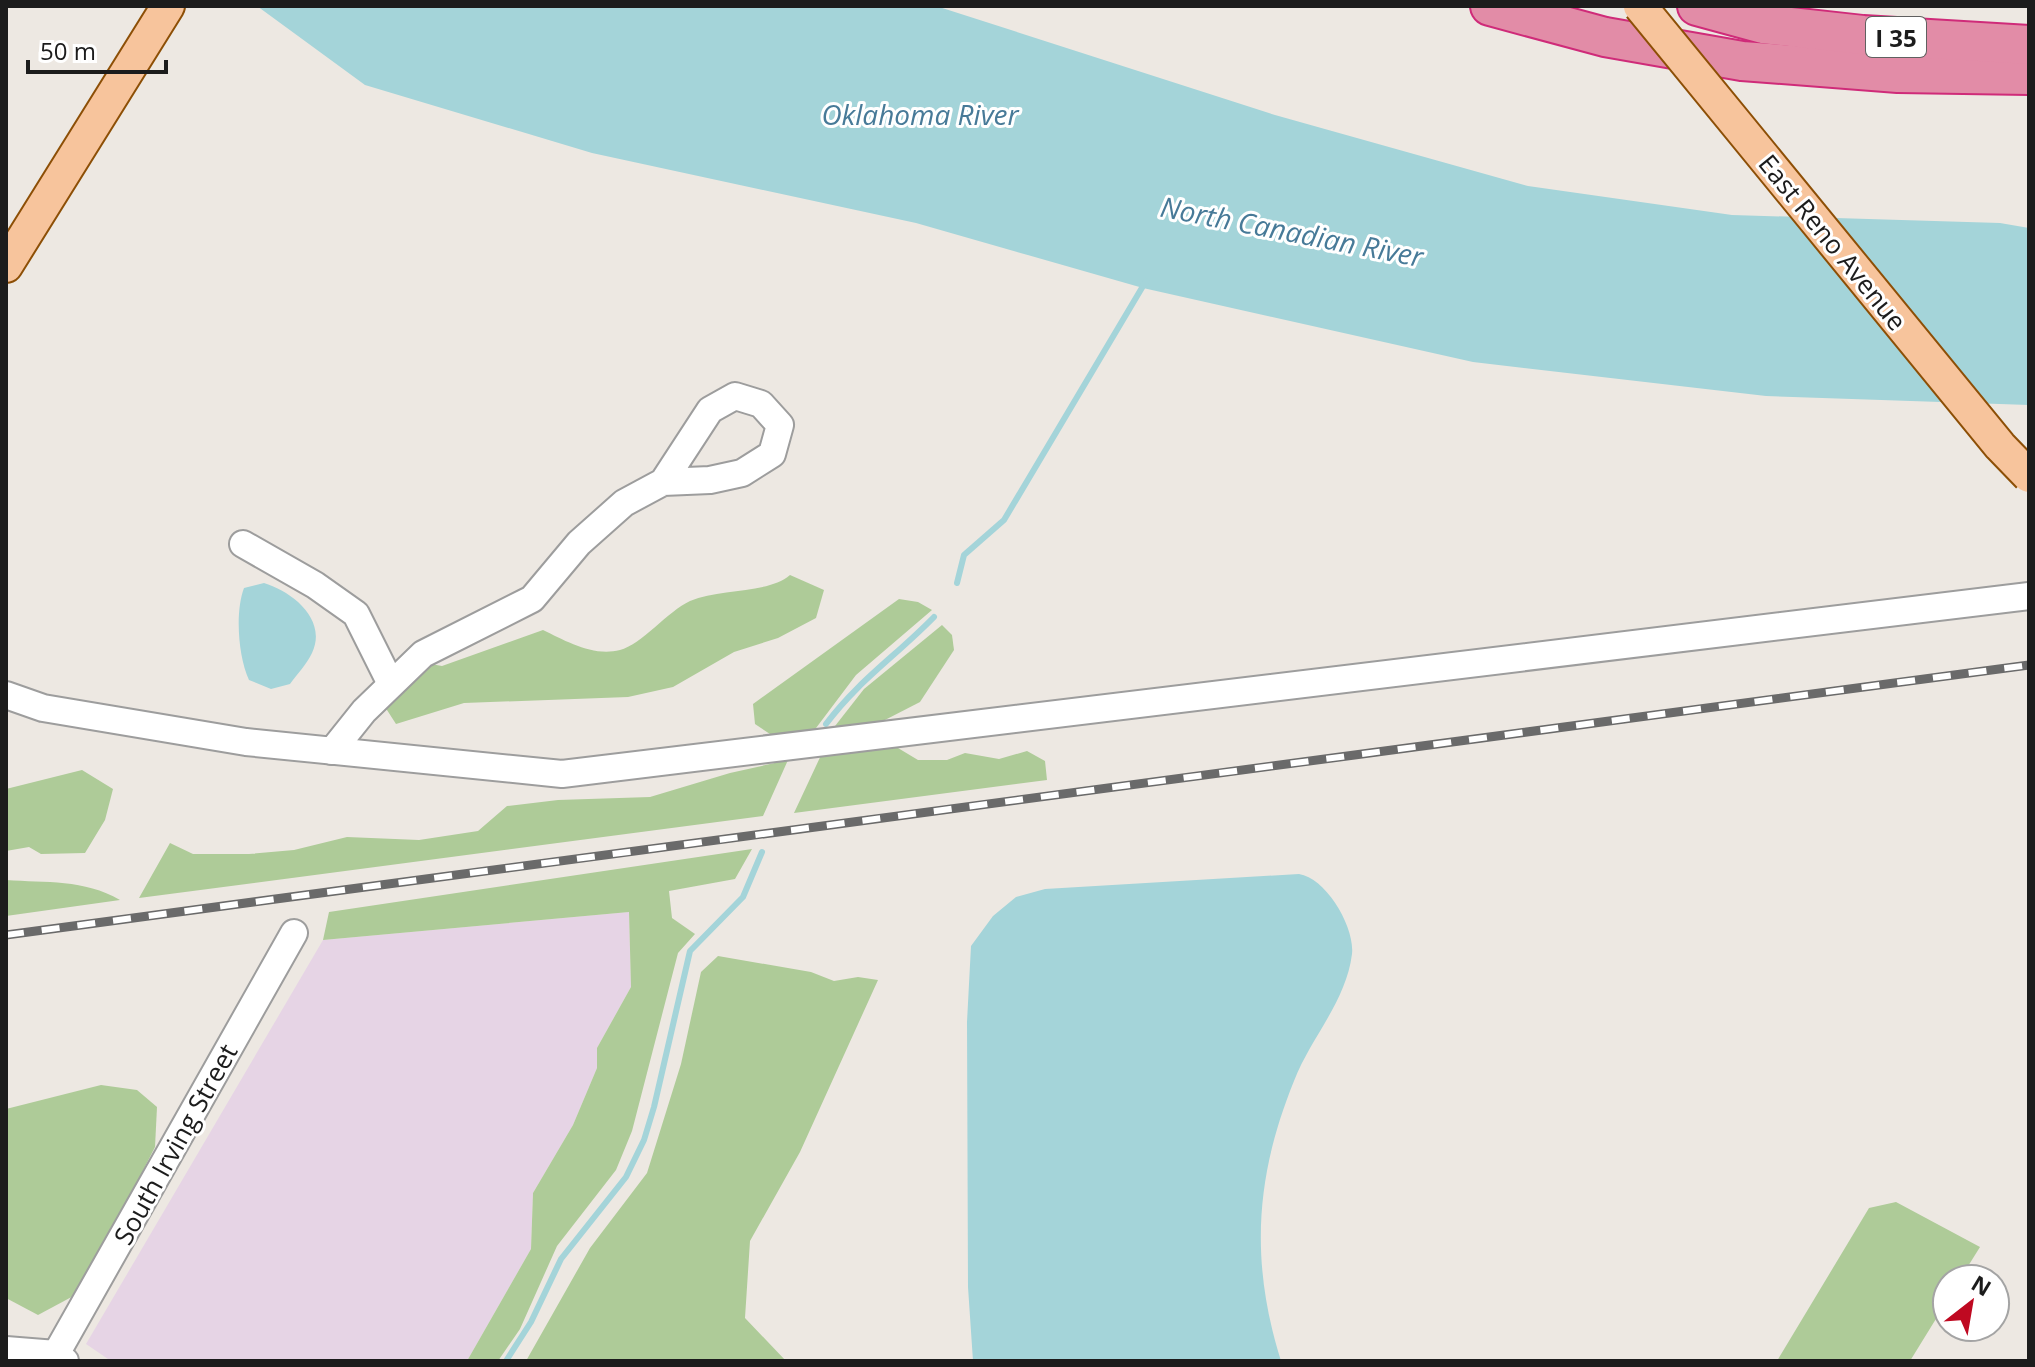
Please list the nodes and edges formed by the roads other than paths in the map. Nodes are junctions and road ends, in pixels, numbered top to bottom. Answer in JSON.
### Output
{"nodes":[{"id":1,"x":168,"y":6,"type":"edge"},
{"id":2,"x":1490,"y":6,"type":"edge"},
{"id":3,"x":1640,"y":6,"type":"edge"},
{"id":4,"x":1697,"y":6,"type":"edge"},
{"id":5,"x":2029,"y":45,"type":"edge"},
{"id":6,"x":2029,"y":75,"type":"edge"},
{"id":7,"x":6,"y":266,"type":"edge"},
{"id":8,"x":2029,"y":476,"type":"edge"},
{"id":9,"x":663,"y":482,"type":"dead end"},
{"id":10,"x":243,"y":544,"type":"dead end"},
{"id":11,"x":2029,"y":596,"type":"edge"},
{"id":12,"x":391,"y":684,"type":"junction"},
{"id":13,"x":6,"y":695,"type":"edge"},
{"id":14,"x":332,"y":751,"type":"junction"},
{"id":15,"x":294,"y":933,"type":"dead end"},
{"id":16,"x":6,"y":1350,"type":"edge"},
{"id":17,"x":60,"y":1358,"type":"edge"}],
"edges":[{"from":1,"to":7,"type":"main road"},
{"from":2,"to":6,"type":"highway"},
{"from":3,"to":8,"type":"main road","name":"East Reno Avenue","bridge":true},
{"from":4,"to":5,"type":"highway","number":"I 35"},
{"from":9,"to":12,"type":"street"},
{"from":10,"to":12,"type":"street"},
{"from":11,"to":14,"type":"street"},
{"from":12,"to":14,"type":"street"},
{"from":13,"to":14,"type":"street"},
{"from":15,"to":17,"type":"street","name":"South Irving Street"},
{"from":16,"to":17,"type":"street"}]}
